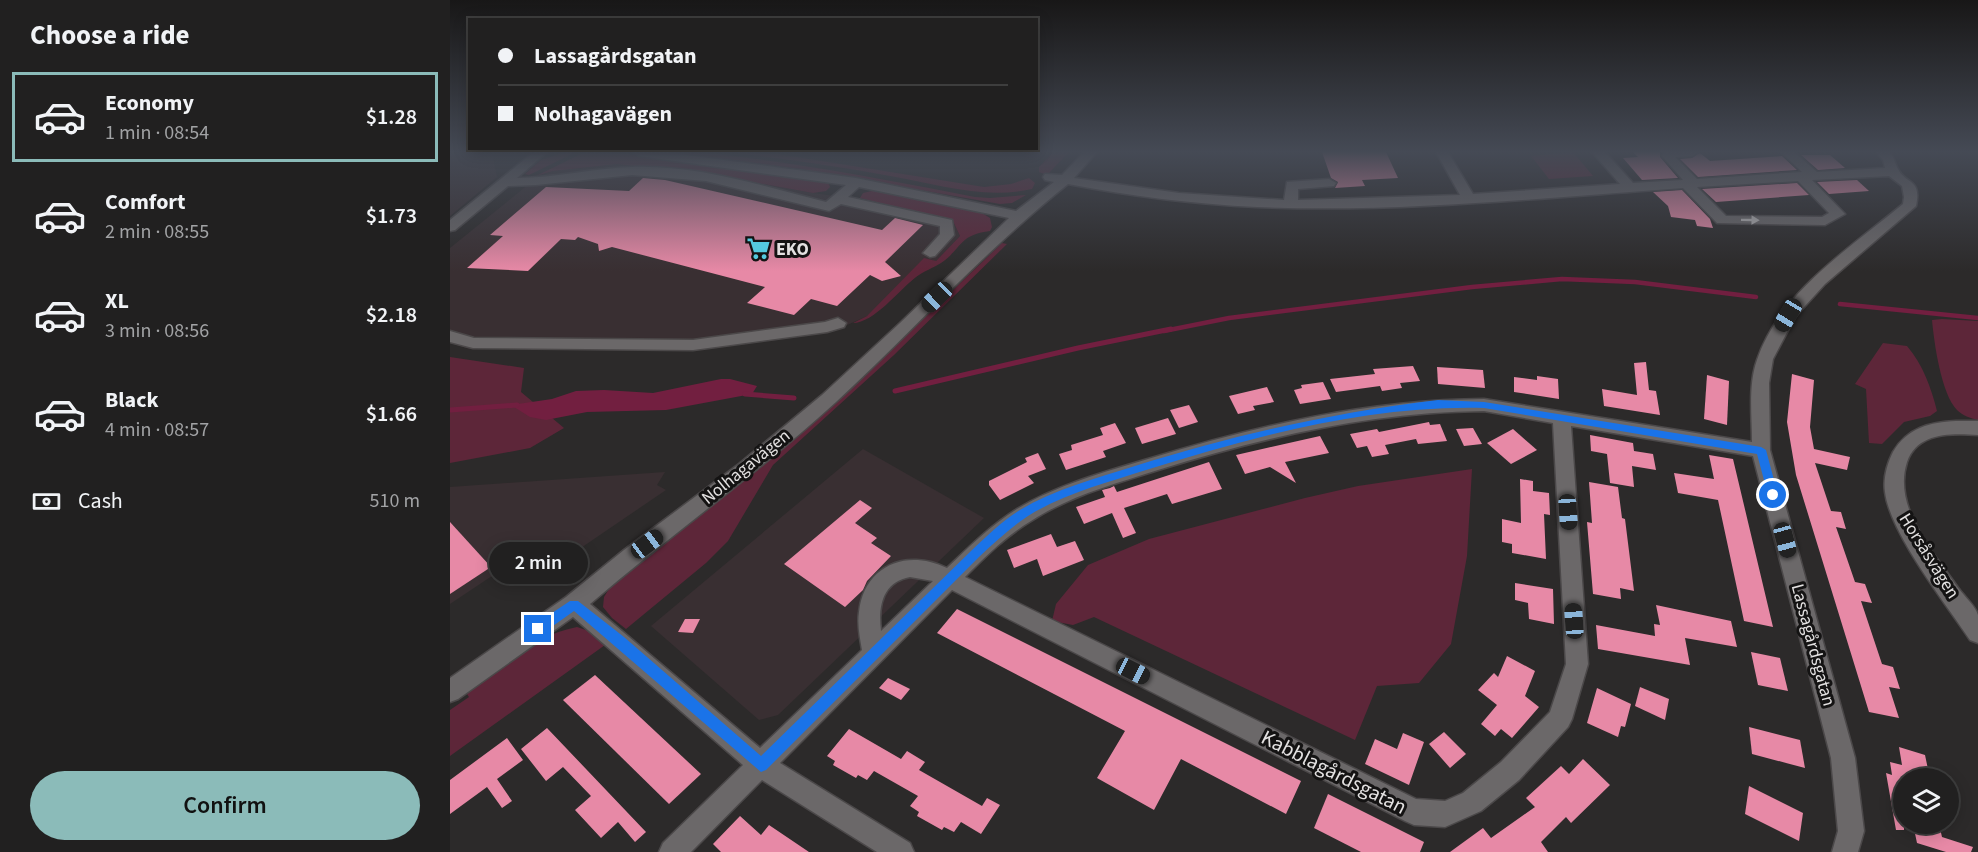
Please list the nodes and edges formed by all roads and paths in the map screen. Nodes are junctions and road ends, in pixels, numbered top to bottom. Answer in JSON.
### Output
{"nodes":[{"id":1,"x":492,"y":192,"type":"edge"},
{"id":2,"x":766,"y":192,"type":"edge"},
{"id":3,"x":846,"y":192,"type":"edge"},
{"id":4,"x":903,"y":192,"type":"edge"},
{"id":5,"x":1036,"y":192,"type":"edge"},
{"id":6,"x":1050,"y":192,"type":"edge"},
{"id":7,"x":1143,"y":192,"type":"edge"},
{"id":8,"x":1292,"y":192,"type":"edge"},
{"id":9,"x":1464,"y":192,"type":"edge"},
{"id":10,"x":1575,"y":192,"type":"edge"},
{"id":11,"x":1697,"y":192,"type":"edge"},
{"id":12,"x":1820,"y":192,"type":"edge"},
{"id":13,"x":1910,"y":192,"type":"edge"},
{"id":14,"x":838,"y":199,"type":"junction"},
{"id":15,"x":1469,"y":199,"type":"junction"},
{"id":16,"x":1291,"y":203,"type":"junction"},
{"id":17,"x":1019,"y":216,"type":"junction"},
{"id":18,"x":450,"y":227,"type":"edge"},
{"id":19,"x":930,"y":253,"type":"dead end"},
{"id":20,"x":838,"y":323,"type":"dead end"},
{"id":21,"x":450,"y":336,"type":"edge"},
{"id":22,"x":1562,"y":418,"type":"junction"},
{"id":23,"x":1978,"y":428,"type":"edge"},
{"id":24,"x":1761,"y":450,"type":"junction"},
{"id":25,"x":948,"y":580,"type":"junction"},
{"id":26,"x":574,"y":604,"type":"junction"},
{"id":27,"x":1978,"y":633,"type":"edge"},
{"id":28,"x":873,"y":653,"type":"junction"},
{"id":29,"x":450,"y":691,"type":"edge"},
{"id":30,"x":761,"y":765,"type":"junction"},
{"id":31,"x":672,"y":852,"type":"edge"},
{"id":32,"x":901,"y":852,"type":"edge"},
{"id":33,"x":1845,"y":852,"type":"edge"}],
"edges":[{"from":1,"to":18,"type":"street"},
{"from":2,"to":14,"type":"street"},
{"from":3,"to":14,"type":"street"},
{"from":4,"to":17,"type":"street"},
{"from":5,"to":17,"type":"street","name":"Nolhagavägen"},
{"from":6,"to":17,"type":"street","name":"Nolhagavägen"},
{"from":7,"to":16,"type":"street"},
{"from":8,"to":16,"type":"street"},
{"from":9,"to":15,"type":"street"},
{"from":10,"to":15,"type":"street"},
{"from":11,"to":12,"type":"street","one_way":true},
{"from":13,"to":24,"type":"street","name":"Lassagårdsgatan"},
{"from":14,"to":19,"type":"street"},
{"from":15,"to":16,"type":"street"},
{"from":17,"to":26,"type":"street","name":"Nolhagavägen"},
{"from":20,"to":21,"type":"street"},
{"from":22,"to":24,"type":"street"},
{"from":22,"to":25,"type":"street"},
{"from":22,"to":25,"type":"street","name":"Kabblagårdsgatan"},
{"from":23,"to":27,"type":"street","name":"Horsåsvägen"},
{"from":24,"to":33,"type":"street","name":"Lassagårdsgatan"},
{"from":25,"to":28,"type":"street"},
{"from":25,"to":28,"type":"street","name":"Kabblagårdsgatan"},
{"from":26,"to":29,"type":"street","name":"Nolhagavägen"},
{"from":26,"to":30,"type":"street"},
{"from":28,"to":30,"type":"street"},
{"from":30,"to":31,"type":"street"},
{"from":30,"to":32,"type":"street"}]}
